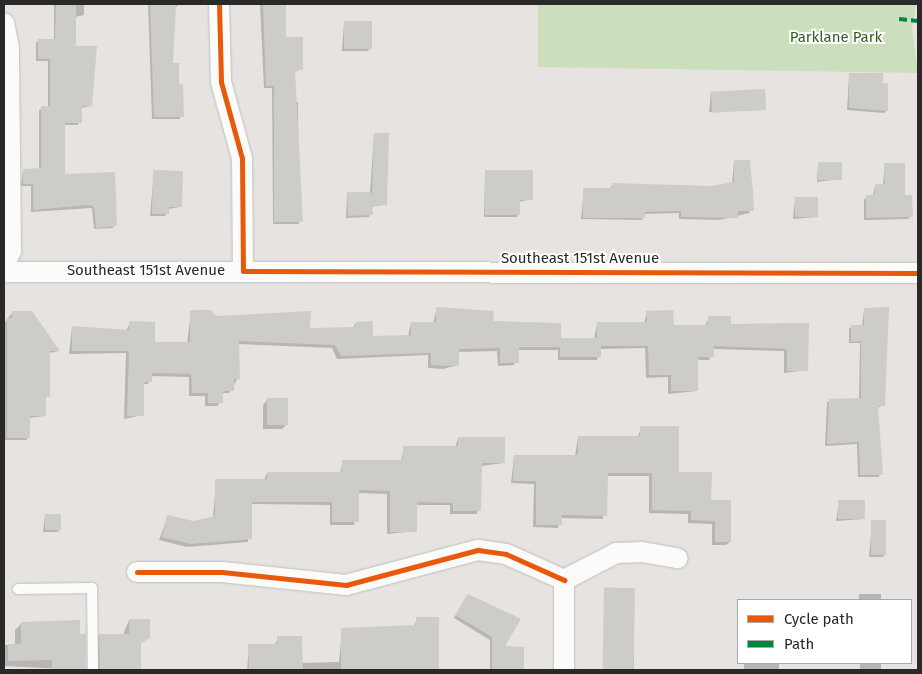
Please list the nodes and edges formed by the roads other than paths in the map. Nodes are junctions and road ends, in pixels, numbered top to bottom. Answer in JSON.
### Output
{"nodes":[{"id":1,"x":219,"y":4,"type":"edge"},
{"id":2,"x":4,"y":23,"type":"edge"},
{"id":3,"x":4,"y":265,"type":"edge"},
{"id":4,"x":243,"y":271,"type":"junction"},
{"id":5,"x":4,"y":272,"type":"edge"},
{"id":6,"x":918,"y":273,"type":"edge"},
{"id":7,"x":676,"y":558,"type":"dead end"},
{"id":8,"x":137,"y":572,"type":"dead end"},
{"id":9,"x":564,"y":580,"type":"junction"},
{"id":10,"x":18,"y":589,"type":"dead end"},
{"id":11,"x":93,"y":670,"type":"edge"},
{"id":12,"x":564,"y":670,"type":"edge"}],
"edges":[{"from":1,"to":4,"type":"street"},
{"from":2,"to":3,"type":"street"},
{"from":4,"to":5,"type":"street","name":"Southeast 151st Avenue"},
{"from":4,"to":6,"type":"street","name":"Southeast 151st Avenue"},
{"from":7,"to":9,"type":"street"},
{"from":8,"to":9,"type":"street"},
{"from":9,"to":12,"type":"street"},
{"from":10,"to":11,"type":"lane"}]}
